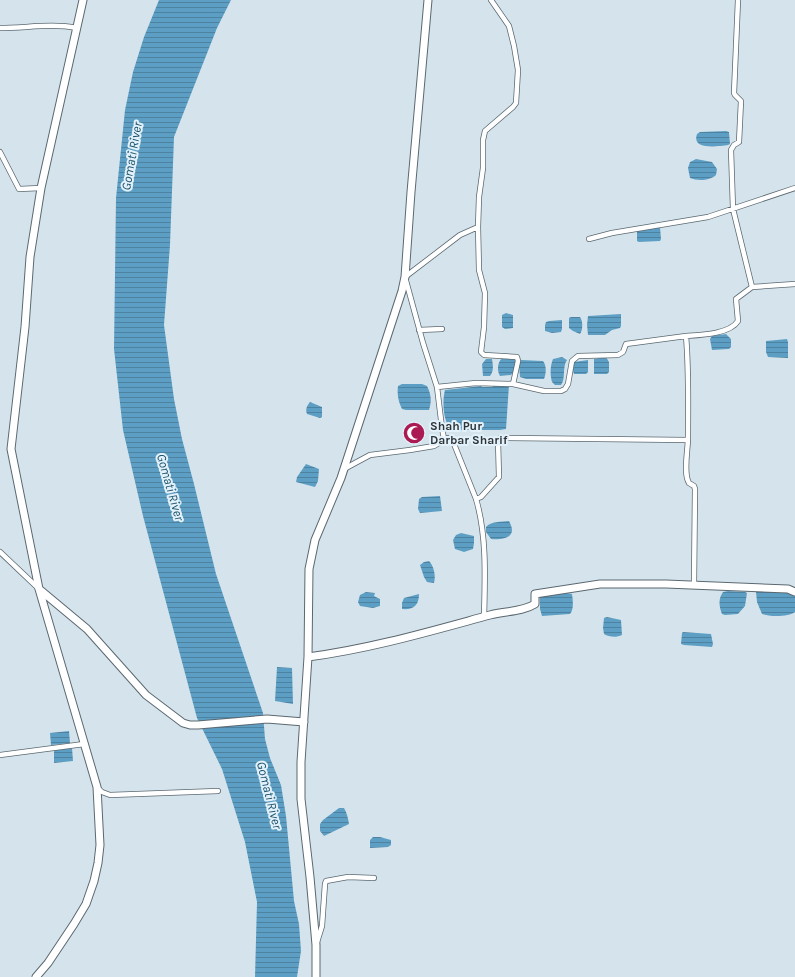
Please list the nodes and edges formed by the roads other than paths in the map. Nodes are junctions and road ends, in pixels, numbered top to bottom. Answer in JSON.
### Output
{"nodes":[{"id":1,"x":83,"y":0,"type":"edge"},
{"id":2,"x":428,"y":0,"type":"edge"},
{"id":3,"x":491,"y":0,"type":"edge"},
{"id":4,"x":738,"y":0,"type":"edge"},
{"id":5,"x":0,"y":28,"type":"edge"},
{"id":6,"x":77,"y":28,"type":"junction"},
{"id":7,"x":0,"y":152,"type":"edge"},
{"id":8,"x":41,"y":188,"type":"junction"},
{"id":9,"x":795,"y":188,"type":"edge"},
{"id":10,"x":733,"y":209,"type":"junction"},
{"id":11,"x":478,"y":228,"type":"junction"},
{"id":12,"x":590,"y":239,"type":"dead end"},
{"id":13,"x":405,"y":277,"type":"junction"},
{"id":14,"x":795,"y":284,"type":"edge"},
{"id":15,"x":752,"y":287,"type":"junction"},
{"id":16,"x":442,"y":328,"type":"dead end"},
{"id":17,"x":419,"y":330,"type":"junction"},
{"id":18,"x":686,"y":336,"type":"junction"},
{"id":19,"x":513,"y":384,"type":"junction"},
{"id":20,"x":437,"y":387,"type":"junction"},
{"id":21,"x":688,"y":440,"type":"junction"},
{"id":22,"x":439,"y":443,"type":"dead end"},
{"id":23,"x":344,"y":469,"type":"junction"},
{"id":24,"x":476,"y":499,"type":"junction"},
{"id":25,"x":0,"y":552,"type":"edge"},
{"id":26,"x":694,"y":585,"type":"junction"},
{"id":27,"x":39,"y":589,"type":"junction"},
{"id":28,"x":795,"y":592,"type":"edge"},
{"id":29,"x":484,"y":617,"type":"junction"},
{"id":30,"x":308,"y":657,"type":"junction"},
{"id":31,"x":304,"y":722,"type":"junction"},
{"id":32,"x":84,"y":744,"type":"junction"},
{"id":33,"x":0,"y":754,"type":"edge"},
{"id":34,"x":97,"y":787,"type":"junction"},
{"id":35,"x":218,"y":791,"type":"dead end"},
{"id":36,"x":374,"y":878,"type":"dead end"},
{"id":37,"x":316,"y":945,"type":"junction"},
{"id":38,"x":317,"y":975,"type":"edge"},
{"id":39,"x":36,"y":977,"type":"edge"}],
"edges":[{"from":1,"to":6,"type":"street"},
{"from":2,"to":13,"type":"street"},
{"from":3,"to":11,"type":"street"},
{"from":4,"to":10,"type":"street"},
{"from":5,"to":6,"type":"street"},
{"from":6,"to":8,"type":"street"},
{"from":7,"to":8,"type":"street"},
{"from":8,"to":27,"type":"street"},
{"from":9,"to":10,"type":"street"},
{"from":10,"to":12,"type":"street"},
{"from":10,"to":15,"type":"street"},
{"from":11,"to":13,"type":"street"},
{"from":11,"to":19,"type":"street"},
{"from":13,"to":17,"type":"street"},
{"from":13,"to":23,"type":"street"},
{"from":14,"to":15,"type":"street"},
{"from":15,"to":18,"type":"street"},
{"from":16,"to":17,"type":"street"},
{"from":17,"to":20,"type":"street"},
{"from":18,"to":19,"type":"street"},
{"from":18,"to":21,"type":"street"},
{"from":19,"to":20,"type":"street"},
{"from":20,"to":24,"type":"street"},
{"from":21,"to":24,"type":"street"},
{"from":21,"to":26,"type":"street"},
{"from":22,"to":23,"type":"street"},
{"from":23,"to":30,"type":"street"},
{"from":24,"to":29,"type":"street"},
{"from":25,"to":27,"type":"street"},
{"from":26,"to":28,"type":"street"},
{"from":26,"to":29,"type":"street"},
{"from":27,"to":31,"type":"street"},
{"from":27,"to":32,"type":"street"},
{"from":29,"to":30,"type":"street"},
{"from":30,"to":31,"type":"street"},
{"from":31,"to":37,"type":"street"},
{"from":32,"to":33,"type":"street"},
{"from":32,"to":34,"type":"street"},
{"from":34,"to":35,"type":"street"},
{"from":34,"to":39,"type":"street"},
{"from":36,"to":37,"type":"street"},
{"from":37,"to":38,"type":"street"}]}
